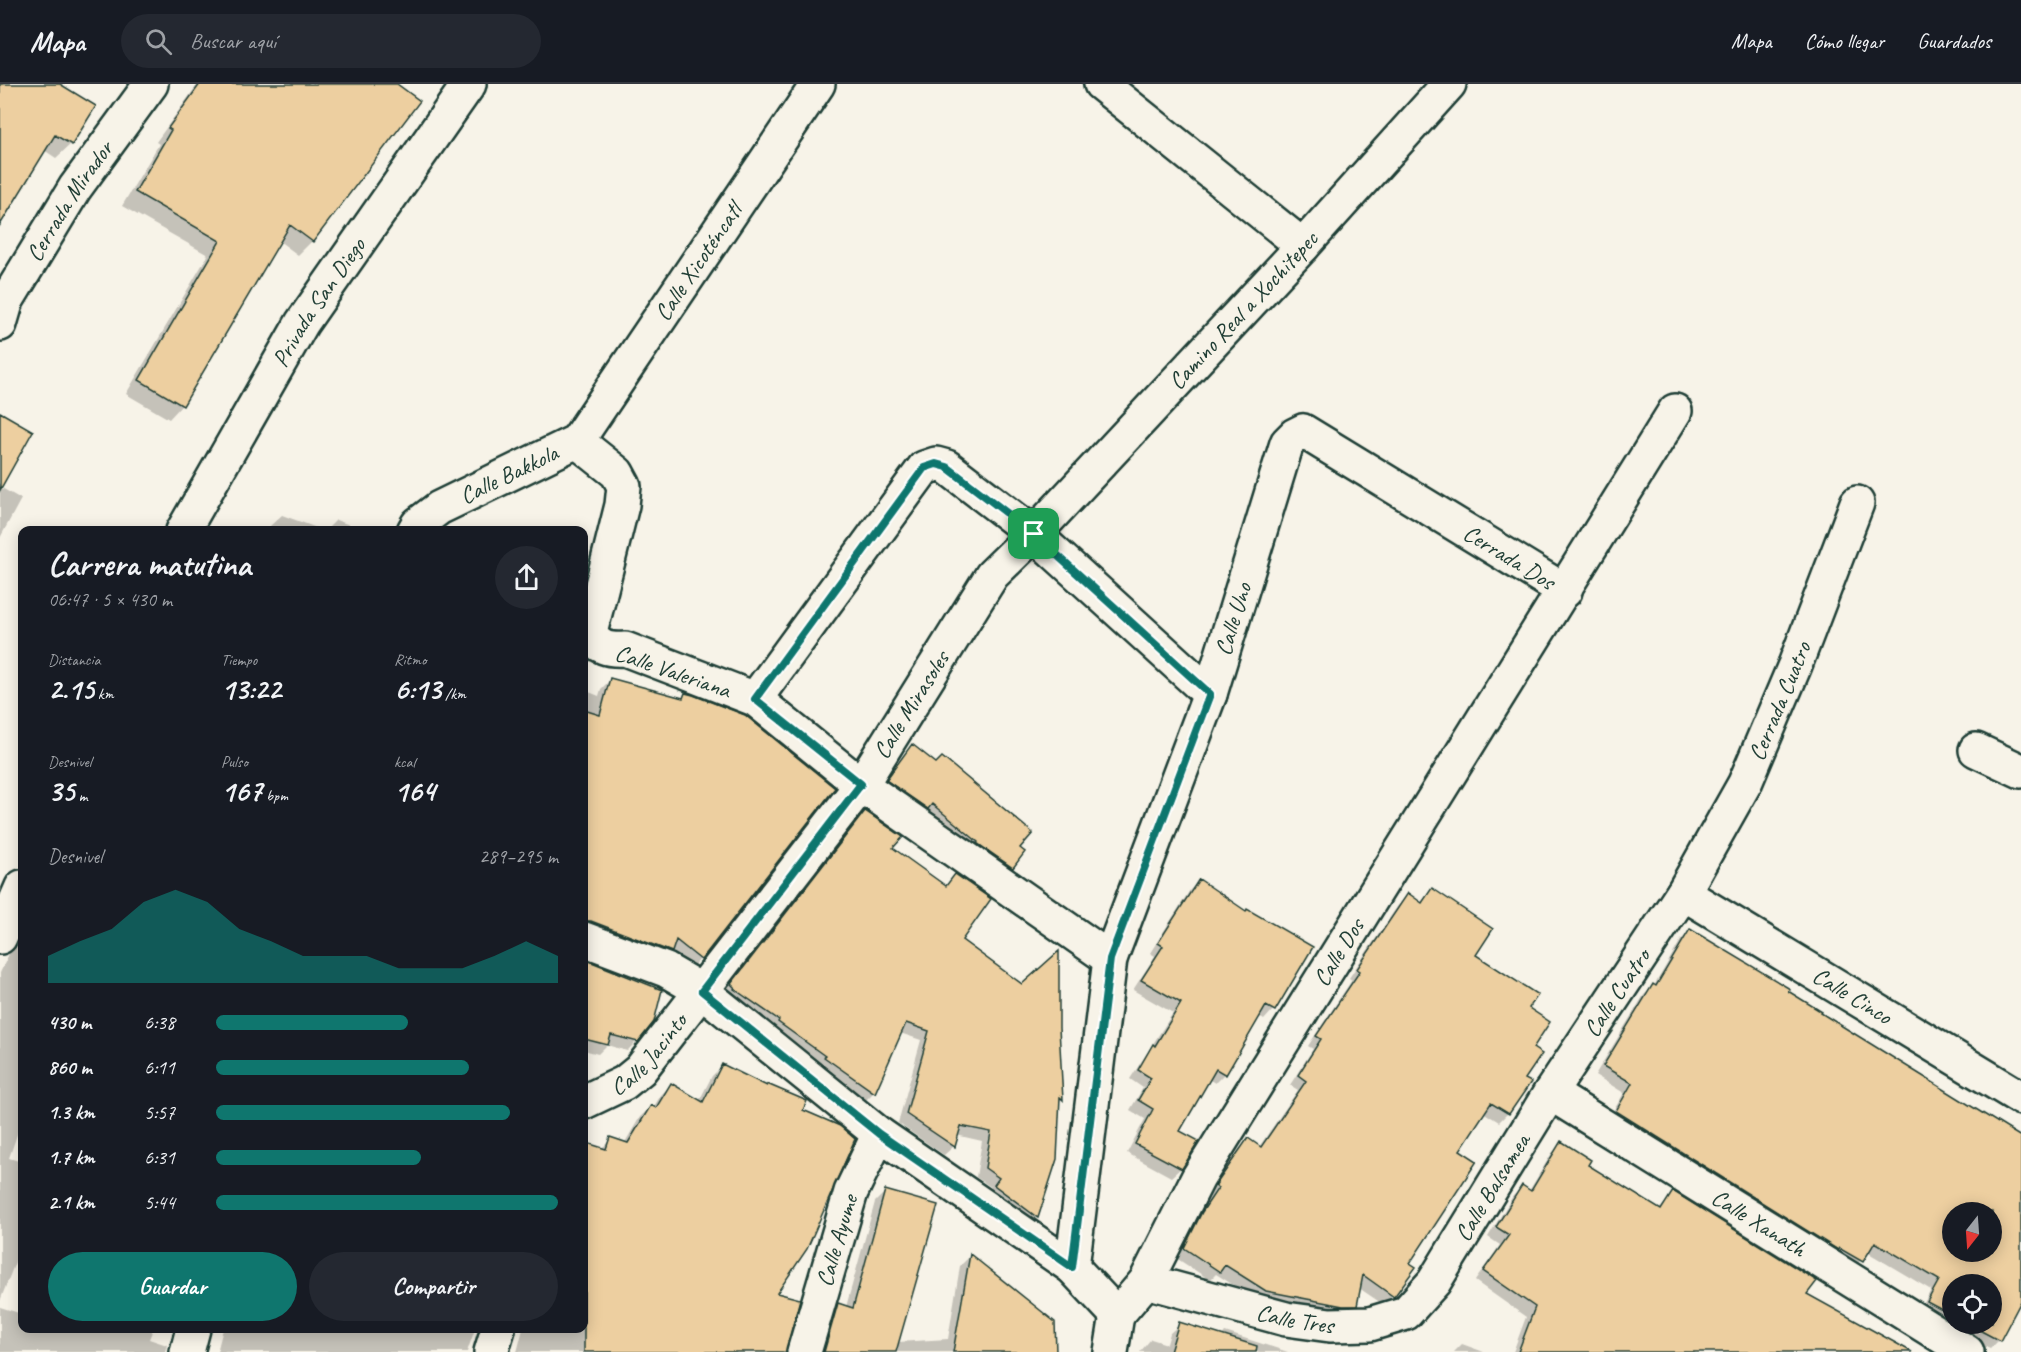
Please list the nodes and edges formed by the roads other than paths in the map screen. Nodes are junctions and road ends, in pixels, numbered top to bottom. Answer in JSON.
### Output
{"nodes":[{"id":1,"x":151,"y":84,"type":"edge"},
{"id":2,"x":469,"y":84,"type":"edge"},
{"id":3,"x":818,"y":84,"type":"edge"},
{"id":4,"x":1101,"y":84,"type":"edge"},
{"id":5,"x":1449,"y":84,"type":"edge"},
{"id":6,"x":1303,"y":246,"type":"junction"},
{"id":7,"x":0,"y":324,"type":"edge"},
{"id":8,"x":1675,"y":411,"type":"dead end"},
{"id":9,"x":1303,"y":431,"type":"joint"},
{"id":10,"x":577,"y":441,"type":"junction"},
{"id":11,"x":1857,"y":503,"type":"dead end"},
{"id":12,"x":186,"y":526,"type":"edge"},
{"id":13,"x":417,"y":526,"type":"edge"},
{"id":14,"x":1034,"y":534,"type":"junction"},
{"id":15,"x":1565,"y":591,"type":"junction"},
{"id":16,"x":1210,"y":694,"type":"junction"},
{"id":17,"x":755,"y":699,"type":"junction"},
{"id":18,"x":1976,"y":750,"type":"dead end"},
{"id":19,"x":2021,"y":771,"type":"edge"},
{"id":20,"x":861,"y":784,"type":"junction"},
{"id":21,"x":1683,"y":893,"type":"junction"},
{"id":22,"x":18,"y":896,"type":"edge"},
{"id":23,"x":0,"y":937,"type":"edge"},
{"id":24,"x":588,"y":941,"type":"edge"},
{"id":25,"x":1110,"y":959,"type":"junction"},
{"id":26,"x":702,"y":991,"type":"junction"},
{"id":27,"x":1550,"y":1093,"type":"junction"},
{"id":28,"x":2021,"y":1098,"type":"edge"},
{"id":29,"x":588,"y":1100,"type":"edge"},
{"id":30,"x":879,"y":1134,"type":"junction"},
{"id":31,"x":1072,"y":1267,"type":"junction"},
{"id":32,"x":1146,"y":1281,"type":"junction"},
{"id":33,"x":1434,"y":1282,"type":"joint"},
{"id":34,"x":1117,"y":1315,"type":"junction"},
{"id":35,"x":192,"y":1333,"type":"edge"},
{"id":36,"x":497,"y":1333,"type":"edge"},
{"id":37,"x":187,"y":1352,"type":"edge"},
{"id":38,"x":491,"y":1352,"type":"edge"},
{"id":39,"x":804,"y":1352,"type":"edge"},
{"id":40,"x":1111,"y":1352,"type":"edge"},
{"id":41,"x":1967,"y":1352,"type":"edge"}],
"edges":[{"from":1,"to":7,"type":"street","name":"Cerrada Mirador"},
{"from":2,"to":12,"type":"street","name":"Privada San Diego"},
{"from":3,"to":10,"type":"street","name":"Calle Xicoténcatl"},
{"from":4,"to":6,"type":"street"},
{"from":5,"to":6,"type":"street","name":"Camino Real a Xochitepec"},
{"from":6,"to":14,"type":"street","name":"Camino Real a Xochitepec"},
{"from":8,"to":15,"type":"street","name":"Cerrada Dos"},
{"from":9,"to":15,"type":"street","name":"Cerrada Dos"},
{"from":9,"to":16,"type":"street","name":"Calle Uno"},
{"from":10,"to":13,"type":"street","name":"Calle Bakkola"},
{"from":10,"to":17,"type":"street","name":"Calle Valeriana"},
{"from":11,"to":21,"type":"street","name":"Cerrada Cuatro"},
{"from":14,"to":16,"type":"street"},
{"from":14,"to":17,"type":"street"},
{"from":14,"to":20,"type":"street","name":"Calle Mirasoles"},
{"from":15,"to":32,"type":"street","name":"Calle Dos"},
{"from":16,"to":25,"type":"street","name":"Calle Uno"},
{"from":17,"to":20,"type":"street","name":"Calle Valeriana"},
{"from":18,"to":19,"type":"street"},
{"from":20,"to":25,"type":"street","name":"Calle Valeriana"},
{"from":20,"to":26,"type":"street","name":"Calle Mirasoles"},
{"from":21,"to":27,"type":"street","name":"Calle Cuatro"},
{"from":21,"to":28,"type":"street","name":"Calle Cinco"},
{"from":22,"to":23,"type":"street"},
{"from":24,"to":26,"type":"street"},
{"from":25,"to":31,"type":"street","name":"Calle Uno"},
{"from":26,"to":29,"type":"street","name":"Calle Jacinto"},
{"from":26,"to":30,"type":"street"},
{"from":27,"to":33,"type":"street","name":"Calle Balsamea"},
{"from":27,"to":41,"type":"street","name":"Calle Xanath"},
{"from":30,"to":31,"type":"street"},
{"from":30,"to":39,"type":"street","name":"Calle Ayume"},
{"from":31,"to":34,"type":"street"},
{"from":32,"to":33,"type":"street","name":"Calle Tres"},
{"from":32,"to":34,"type":"street","name":"Calle Dos"},
{"from":34,"to":40,"type":"street"},
{"from":35,"to":37,"type":"street"},
{"from":36,"to":38,"type":"street"}]}
